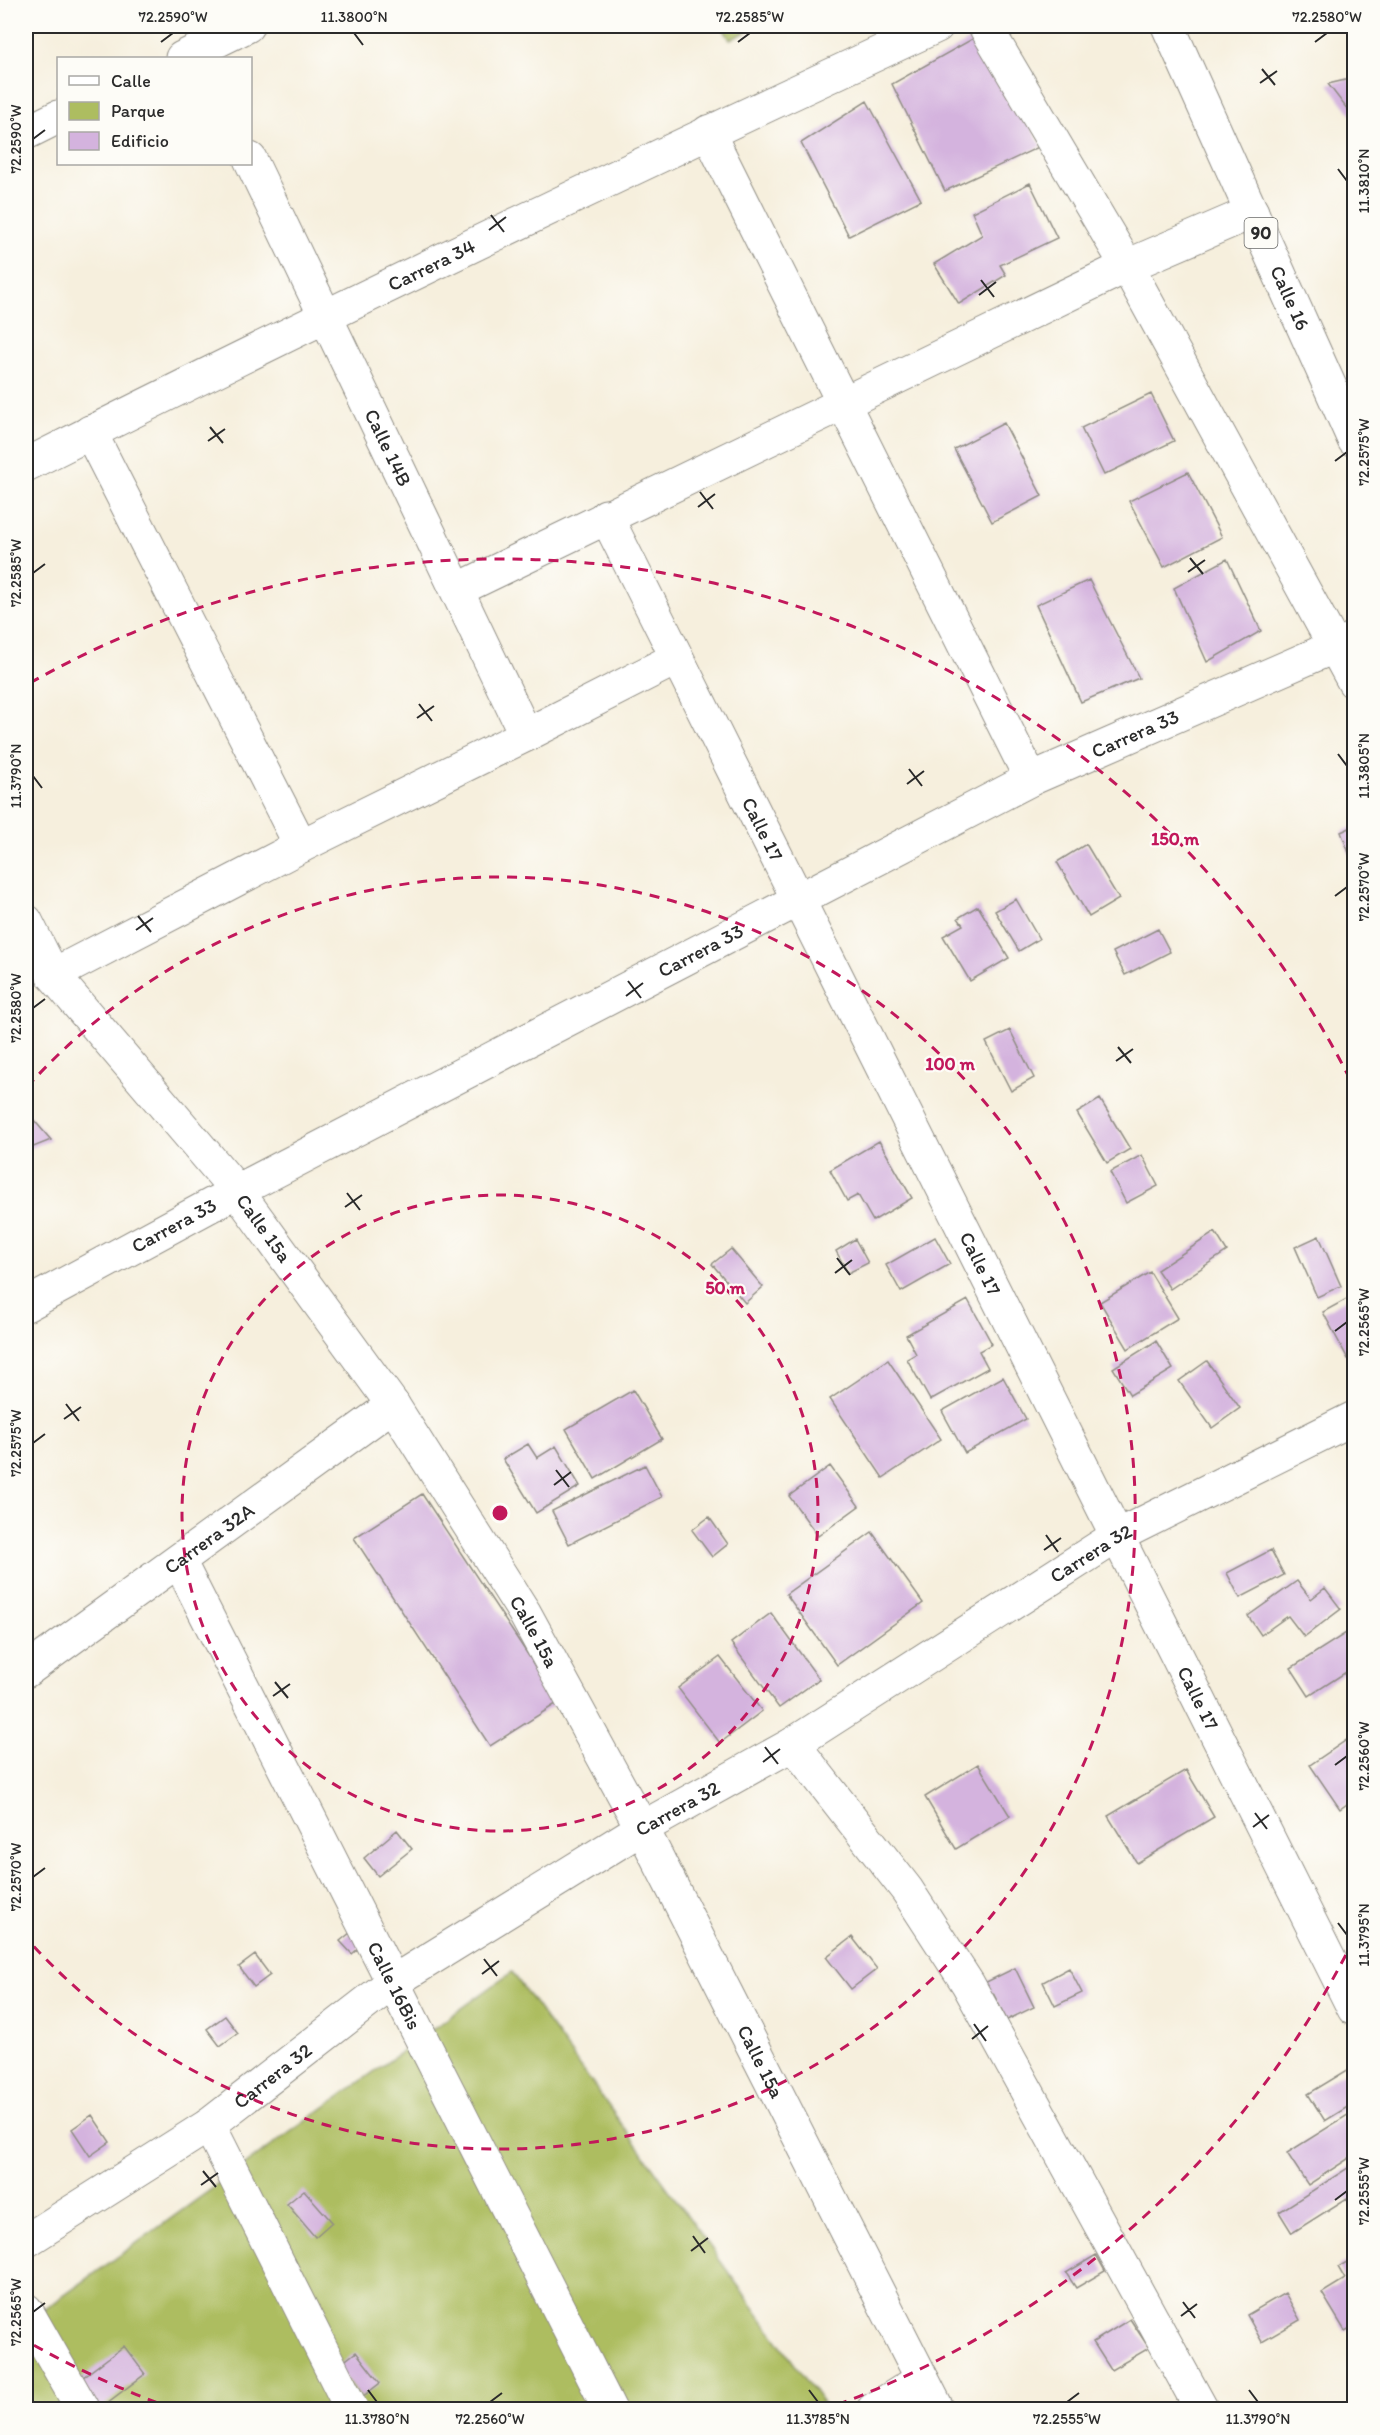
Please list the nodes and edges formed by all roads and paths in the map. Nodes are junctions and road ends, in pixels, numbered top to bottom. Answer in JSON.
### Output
{"nodes":[{"id":1,"x":247,"y":26,"type":"edge"},
{"id":2,"x":937,"y":26,"type":"edge"},
{"id":3,"x":985,"y":26,"type":"edge"},
{"id":4,"x":1168,"y":26,"type":"edge"},
{"id":5,"x":194,"y":56,"type":"edge"},
{"id":6,"x":57,"y":118,"type":"edge"},
{"id":7,"x":708,"y":132,"type":"junction"},
{"id":8,"x":26,"y":133,"type":"edge"},
{"id":9,"x":252,"y":163,"type":"edge"},
{"id":10,"x":1252,"y":212,"type":"junction"},
{"id":11,"x":1127,"y":266,"type":"junction"},
{"id":12,"x":327,"y":316,"type":"junction"},
{"id":13,"x":843,"y":403,"type":"junction"},
{"id":14,"x":90,"y":432,"type":"junction"},
{"id":15,"x":1354,"y":440,"type":"edge"},
{"id":16,"x":26,"y":465,"type":"edge"},
{"id":17,"x":606,"y":516,"type":"junction"},
{"id":18,"x":456,"y":590,"type":"junction"},
{"id":19,"x":1346,"y":642,"type":"edge"},
{"id":20,"x":677,"y":658,"type":"junction"},
{"id":21,"x":1354,"y":682,"type":"edge"},
{"id":22,"x":526,"y":735,"type":"junction"},
{"id":23,"x":1031,"y":779,"type":"junction"},
{"id":24,"x":301,"y":846,"type":"junction"},
{"id":25,"x":798,"y":899,"type":"junction"},
{"id":26,"x":26,"y":921,"type":"edge"},
{"id":27,"x":53,"y":975,"type":"junction"},
{"id":28,"x":237,"y":1191,"type":"junction"},
{"id":29,"x":26,"y":1305,"type":"edge"},
{"id":30,"x":393,"y":1405,"type":"junction"},
{"id":31,"x":1354,"y":1418,"type":"edge"},
{"id":32,"x":1117,"y":1536,"type":"junction"},
{"id":33,"x":178,"y":1561,"type":"junction"},
{"id":34,"x":26,"y":1671,"type":"edge"},
{"id":35,"x":793,"y":1744,"type":"junction"},
{"id":36,"x":642,"y":1828,"type":"junction"},
{"id":37,"x":393,"y":1982,"type":"junction"},
{"id":38,"x":1354,"y":2009,"type":"edge"},
{"id":39,"x":209,"y":2125,"type":"junction"},
{"id":40,"x":26,"y":2241,"type":"edge"},
{"id":41,"x":26,"y":2310,"type":"edge"},
{"id":42,"x":922,"y":2379,"type":"junction"},
{"id":43,"x":83,"y":2409,"type":"edge"},
{"id":44,"x":352,"y":2409,"type":"edge"},
{"id":45,"x":610,"y":2409,"type":"edge"},
{"id":46,"x":873,"y":2409,"type":"edge"},
{"id":47,"x":938,"y":2409,"type":"edge"},
{"id":48,"x":1202,"y":2409,"type":"edge"}],
"edges":[{"from":1,"to":5,"type":"main road"},
{"from":2,"to":7,"type":"main road","name":"Carrera 34"},
{"from":3,"to":11,"type":"main road"},
{"from":4,"to":10,"type":"main road","name":"Calle 16","number":"90"},
{"from":6,"to":8,"type":"main road"},
{"from":7,"to":12,"type":"main road","name":"Carrera 34"},
{"from":7,"to":13,"type":"main road"},
{"from":9,"to":12,"type":"main road","name":"Calle 14B"},
{"from":10,"to":11,"type":"main road"},
{"from":10,"to":15,"type":"main road","name":"Calle 16","number":"90"},
{"from":11,"to":13,"type":"main road"},
{"from":11,"to":19,"type":"main road"},
{"from":12,"to":14,"type":"main road","name":"Carrera 34"},
{"from":12,"to":18,"type":"main road","name":"Calle 14B"},
{"from":13,"to":17,"type":"main road"},
{"from":13,"to":23,"type":"main road"},
{"from":14,"to":16,"type":"main road","name":"Carrera 34"},
{"from":14,"to":24,"type":"main road"},
{"from":17,"to":18,"type":"main road"},
{"from":17,"to":20,"type":"main road","name":"Calle 17"},
{"from":18,"to":22,"type":"main road","name":"Calle 14B"},
{"from":19,"to":21,"type":"main road"},
{"from":19,"to":23,"type":"main road","name":"Carrera 33"},
{"from":20,"to":22,"type":"main road"},
{"from":20,"to":25,"type":"main road","name":"Calle 17"},
{"from":22,"to":24,"type":"main road"},
{"from":23,"to":25,"type":"main road","name":"Carrera 33"},
{"from":24,"to":27,"type":"main road"},
{"from":25,"to":28,"type":"main road","name":"Carrera 33"},
{"from":25,"to":32,"type":"main road","name":"Calle 17"},
{"from":26,"to":27,"type":"main road","name":"Calle 15a"},
{"from":27,"to":28,"type":"main road","name":"Calle 15a"},
{"from":28,"to":29,"type":"main road","name":"Carrera 33"},
{"from":28,"to":30,"type":"main road","name":"Calle 15a"},
{"from":30,"to":33,"type":"main road","name":"Carrera 32A"},
{"from":30,"to":36,"type":"main road","name":"Calle 15a"},
{"from":31,"to":32,"type":"main road","name":"Carrera 32"},
{"from":32,"to":35,"type":"main road","name":"Carrera 32"},
{"from":32,"to":38,"type":"main road","name":"Calle 17"},
{"from":33,"to":34,"type":"main road","name":"Carrera 32A"},
{"from":33,"to":37,"type":"main road","name":"Calle 16Bis"},
{"from":35,"to":36,"type":"main road","name":"Carrera 32"},
{"from":35,"to":48,"type":"main road"},
{"from":36,"to":37,"type":"main road","name":"Carrera 32"},
{"from":36,"to":42,"type":"main road","name":"Calle 15a"},
{"from":37,"to":39,"type":"main road","name":"Carrera 32"},
{"from":37,"to":45,"type":"main road","name":"Calle 16Bis"},
{"from":39,"to":40,"type":"main road","name":"Carrera 32"},
{"from":39,"to":44,"type":"main road"},
{"from":41,"to":43,"type":"main road"},
{"from":42,"to":46,"type":"main road"},
{"from":42,"to":47,"type":"main road","name":"Calle 15a"}]}
